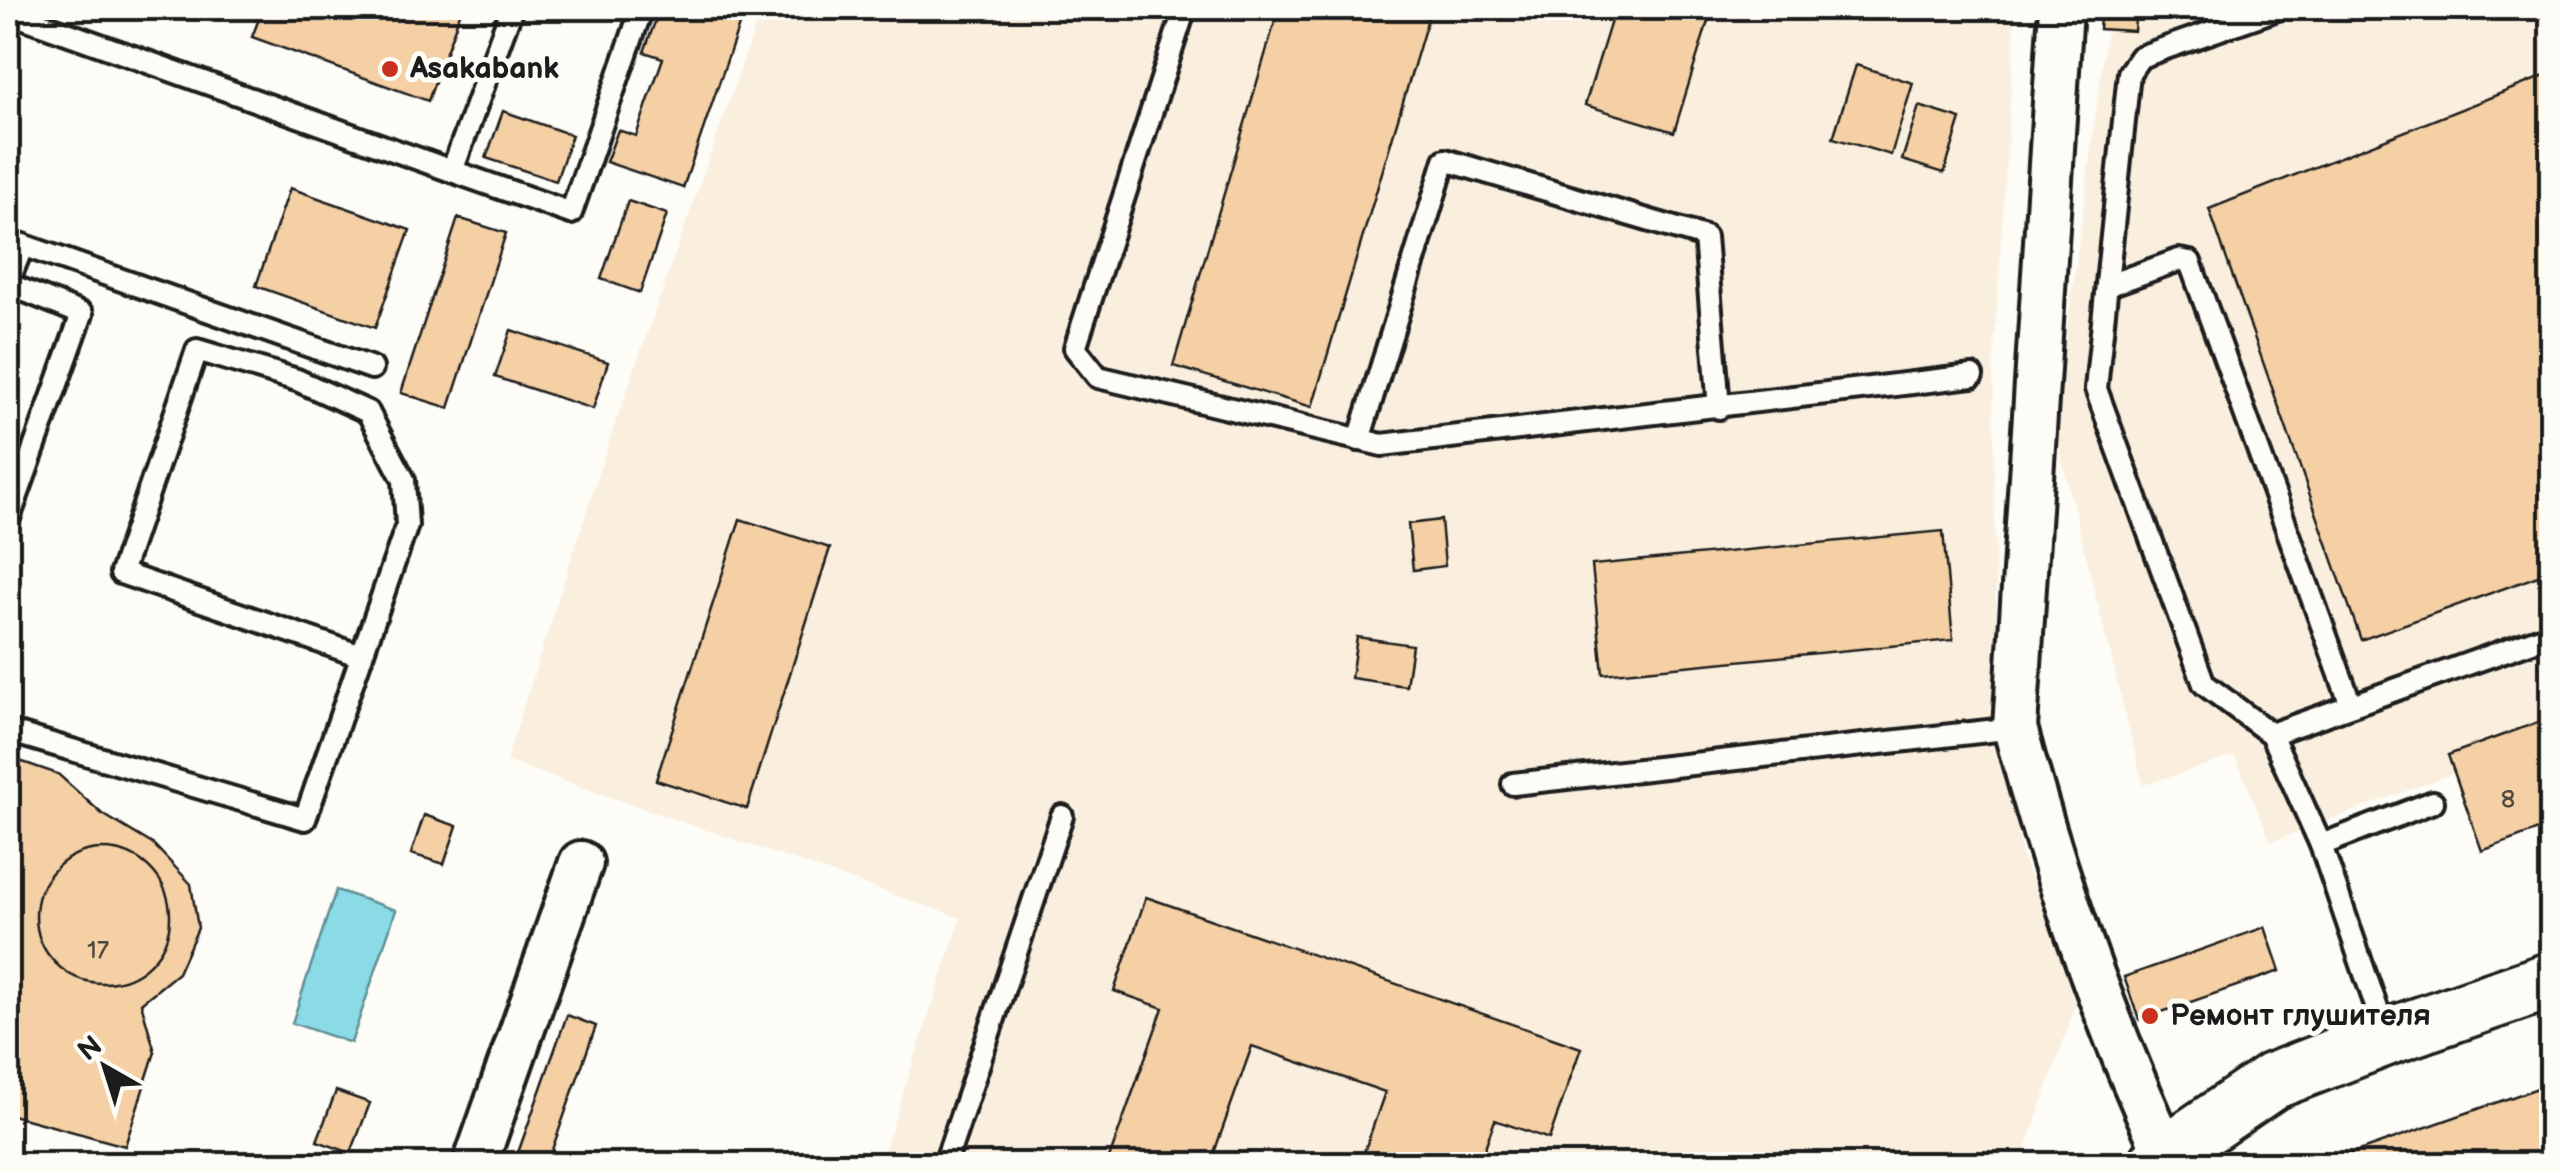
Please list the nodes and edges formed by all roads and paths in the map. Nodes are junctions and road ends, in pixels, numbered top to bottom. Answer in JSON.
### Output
{"nodes":[{"id":1,"x":512,"y":8,"type":"edge"},
{"id":2,"x":642,"y":8,"type":"edge"},
{"id":3,"x":1185,"y":8,"type":"edge"},
{"id":4,"x":2061,"y":8,"type":"edge"},
{"id":5,"x":2280,"y":8,"type":"edge"},
{"id":6,"x":8,"y":12,"type":"edge"},
{"id":7,"x":452,"y":171,"type":"junction"},
{"id":8,"x":15,"y":242,"type":"edge"},
{"id":9,"x":8,"y":283,"type":"edge"},
{"id":10,"x":2109,"y":286,"type":"junction"},
{"id":11,"x":372,"y":368,"type":"dead end"},
{"id":12,"x":1972,"y":376,"type":"dead end"},
{"id":13,"x":1719,"y":408,"type":"junction"},
{"id":14,"x":1360,"y":440,"type":"junction"},
{"id":15,"x":8,"y":521,"type":"edge"},
{"id":16,"x":2552,"y":634,"type":"edge"},
{"id":17,"x":361,"y":656,"type":"junction"},
{"id":18,"x":2350,"y":705,"type":"junction"},
{"id":19,"x":2015,"y":728,"type":"junction"},
{"id":20,"x":8,"y":731,"type":"edge"},
{"id":21,"x":2271,"y":734,"type":"junction"},
{"id":22,"x":1513,"y":784,"type":"dead end"},
{"id":23,"x":2433,"y":802,"type":"dead end"},
{"id":24,"x":1062,"y":816,"type":"dead end"},
{"id":25,"x":2321,"y":845,"type":"junction"},
{"id":26,"x":581,"y":863,"type":"dead end"},
{"id":27,"x":2552,"y":980,"type":"edge"},
{"id":28,"x":2387,"y":1037,"type":"junction"},
{"id":29,"x":2161,"y":1160,"type":"edge"},
{"id":30,"x":475,"y":1164,"type":"edge"},
{"id":31,"x":945,"y":1164,"type":"edge"}],
"edges":[{"from":1,"to":7,"type":"lane"},
{"from":2,"to":7,"type":"lane"},
{"from":3,"to":14,"type":"lane"},
{"from":4,"to":19,"type":"street"},
{"from":5,"to":10,"type":"lane"},
{"from":6,"to":7,"type":"lane"},
{"from":8,"to":9,"type":"lane"},
{"from":8,"to":11,"type":"lane"},
{"from":9,"to":15,"type":"lane"},
{"from":10,"to":18,"type":"lane"},
{"from":10,"to":21,"type":"lane"},
{"from":12,"to":13,"type":"lane"},
{"from":13,"to":14,"type":"lane"},
{"from":13,"to":14,"type":"lane"},
{"from":16,"to":18,"type":"lane"},
{"from":17,"to":17,"type":"lane"},
{"from":17,"to":20,"type":"lane"},
{"from":18,"to":21,"type":"lane"},
{"from":19,"to":22,"type":"lane"},
{"from":19,"to":29,"type":"street"},
{"from":21,"to":25,"type":"lane"},
{"from":23,"to":25,"type":"lane"},
{"from":24,"to":31,"type":"lane"},
{"from":25,"to":28,"type":"lane"},
{"from":26,"to":30,"type":"street"},
{"from":27,"to":28,"type":"street"},
{"from":28,"to":29,"type":"street"}]}
